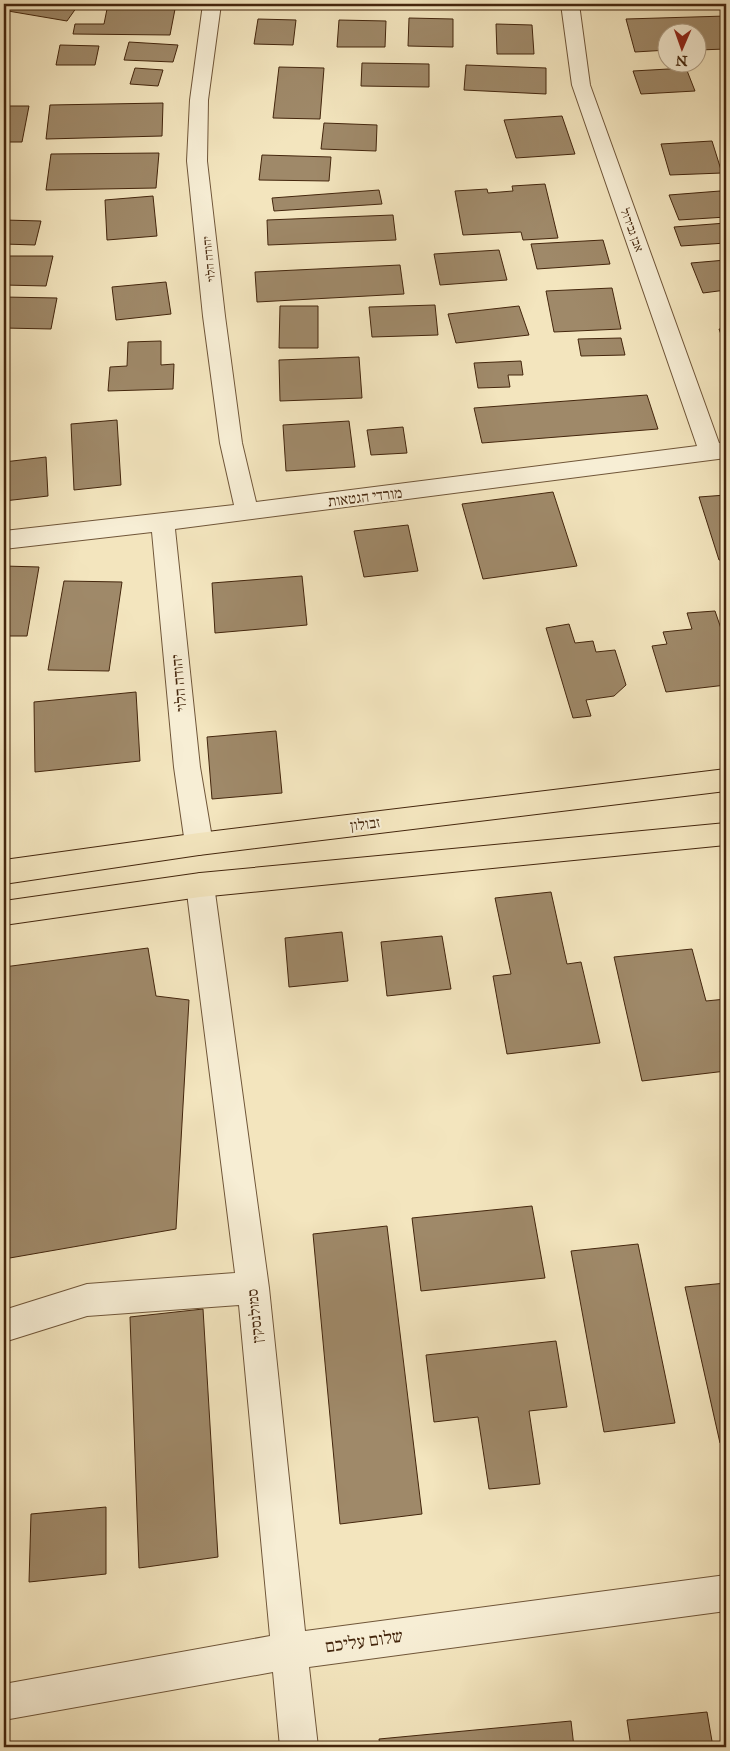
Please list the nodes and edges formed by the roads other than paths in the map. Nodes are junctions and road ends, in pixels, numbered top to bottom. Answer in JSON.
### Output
{"nodes":[{"id":1,"x":212,"y":4,"type":"edge"},
{"id":2,"x":570,"y":4,"type":"edge"},
{"id":3,"x":719,"y":451,"type":"edge"},
{"id":4,"x":247,"y":512,"type":"junction"},
{"id":5,"x":163,"y":522,"type":"junction"},
{"id":6,"x":4,"y":540,"type":"edge"},
{"id":7,"x":726,"y":780,"type":"edge"},
{"id":8,"x":726,"y":834,"type":"edge"},
{"id":9,"x":199,"y":844,"type":"junction"},
{"id":10,"x":4,"y":872,"type":"edge"},
{"id":11,"x":200,"y":886,"type":"junction"},
{"id":12,"x":4,"y":913,"type":"edge"},
{"id":13,"x":253,"y":1288,"type":"junction"},
{"id":14,"x":4,"y":1326,"type":"edge"},
{"id":15,"x":726,"y":1593,"type":"edge"},
{"id":16,"x":290,"y":1651,"type":"junction"},
{"id":17,"x":4,"y":1702,"type":"edge"},
{"id":18,"x":299,"y":1747,"type":"edge"}],
"edges":[{"from":1,"to":4,"type":"street","name":"יהודה הלוי"},
{"from":2,"to":3,"type":"street","name":"אבן גבירול"},
{"from":3,"to":4,"type":"street","name":"מורדי הגטאות"},
{"from":4,"to":5,"type":"street","name":"מורדי הגטאות"},
{"from":5,"to":6,"type":"street","name":"מורדי הגטאות"},
{"from":5,"to":9,"type":"street","name":"יהודה הלוי"},
{"from":7,"to":9,"type":"main road","name":"זבולון"},
{"from":8,"to":11,"type":"main road"},
{"from":9,"to":10,"type":"main road","name":"זבולון"},
{"from":11,"to":12,"type":"main road"},
{"from":11,"to":13,"type":"street","name":"סמולנסקין"},
{"from":13,"to":14,"type":"street"},
{"from":13,"to":16,"type":"street","name":"סמולנסקין"},
{"from":15,"to":16,"type":"street","name":"שלום עליכם"},
{"from":16,"to":17,"type":"street","name":"שלום עליכם"},
{"from":16,"to":18,"type":"street","name":"סמולנסקין"}]}
